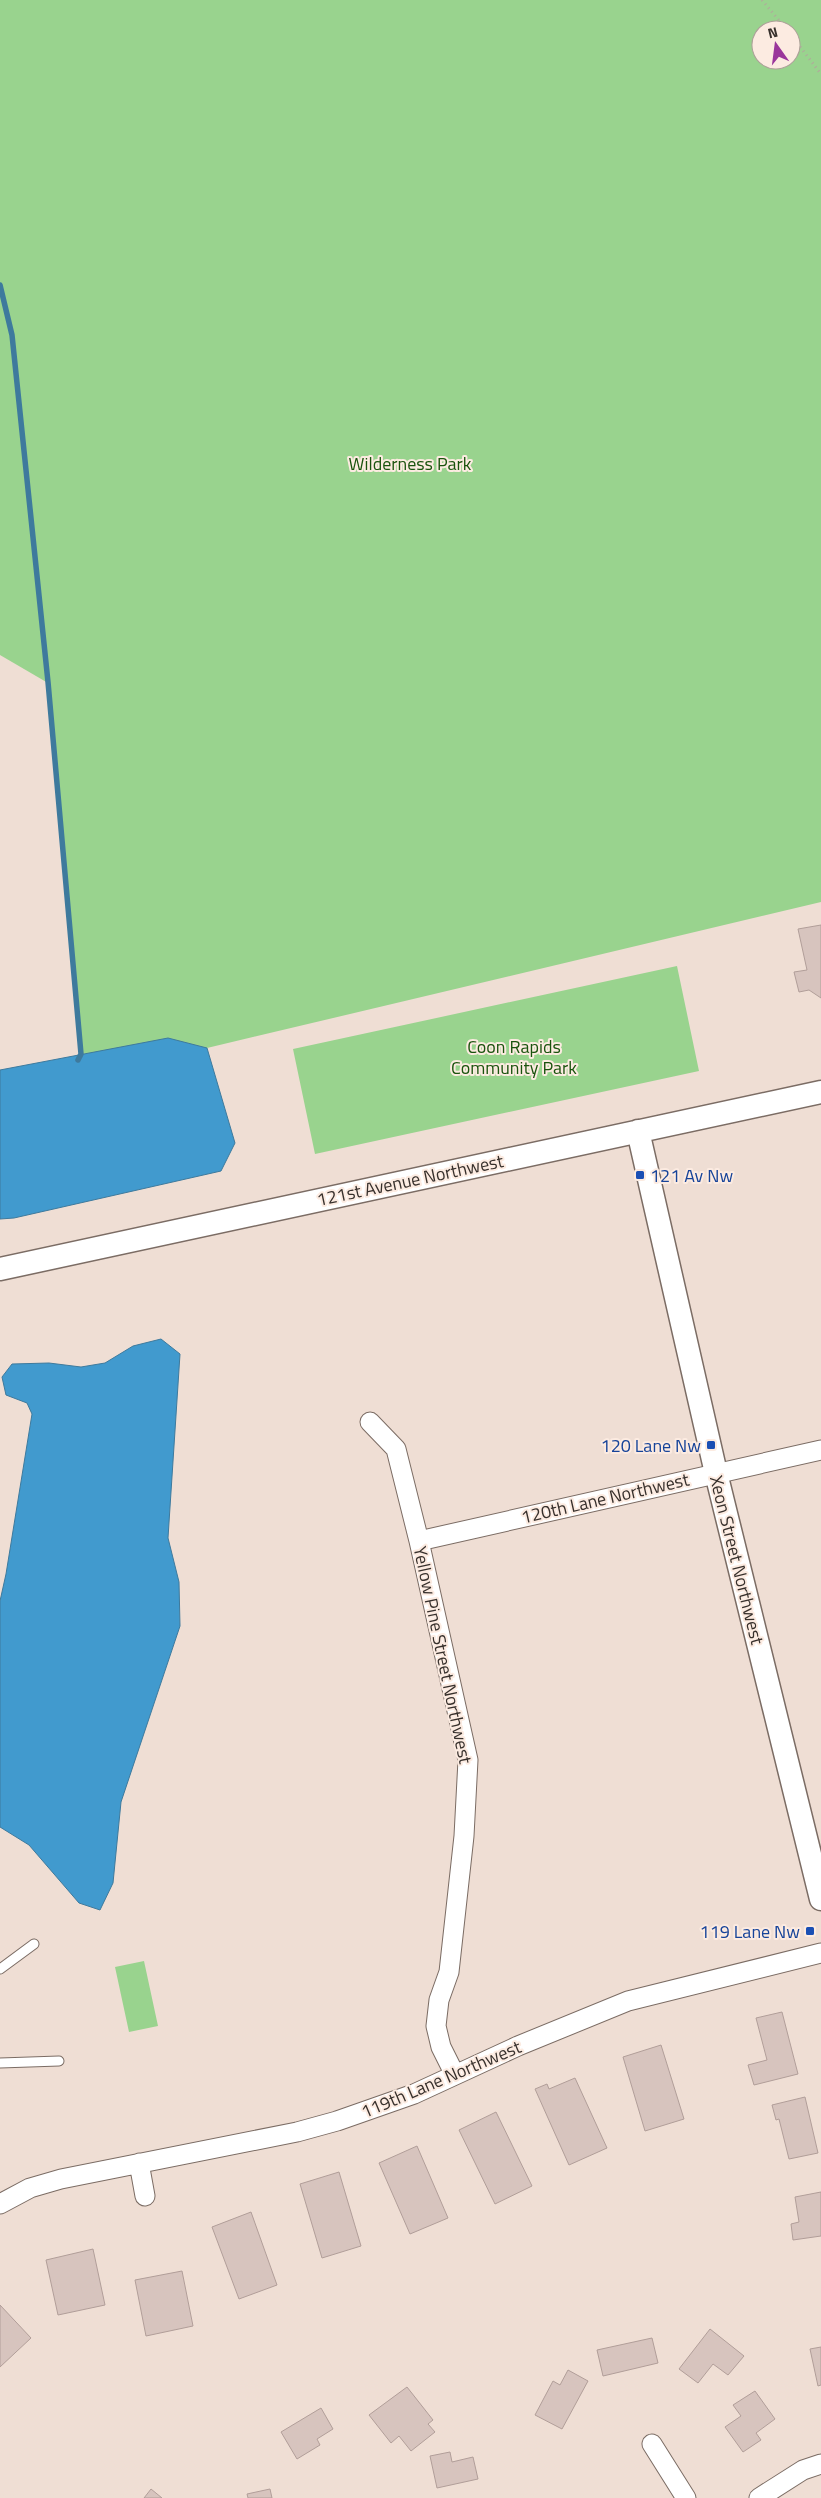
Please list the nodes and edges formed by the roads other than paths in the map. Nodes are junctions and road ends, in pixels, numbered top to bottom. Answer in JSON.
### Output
{"nodes":[{"id":1,"x":821,"y":1092,"type":"edge"},
{"id":2,"x":638,"y":1131,"type":"junction"},
{"id":3,"x":0,"y":1269,"type":"edge"},
{"id":4,"x":370,"y":1422,"type":"dead end"},
{"id":5,"x":821,"y":1450,"type":"edge"},
{"id":6,"x":716,"y":1473,"type":"junction"},
{"id":7,"x":419,"y":1541,"type":"junction"},
{"id":8,"x":821,"y":1899,"type":"edge"},
{"id":9,"x":34,"y":1944,"type":"dead end"},
{"id":10,"x":821,"y":1953,"type":"edge"},
{"id":11,"x":0,"y":1969,"type":"edge"},
{"id":12,"x":59,"y":2062,"type":"dead end"},
{"id":13,"x":0,"y":2064,"type":"edge"},
{"id":14,"x":455,"y":2075,"type":"junction"},
{"id":15,"x":139,"y":2163,"type":"junction"},
{"id":16,"x":145,"y":2196,"type":"dead end"},
{"id":17,"x":0,"y":2204,"type":"edge"},
{"id":18,"x":652,"y":2444,"type":"dead end"},
{"id":19,"x":821,"y":2464,"type":"edge"},
{"id":20,"x":686,"y":2498,"type":"edge"},
{"id":21,"x":759,"y":2498,"type":"edge"}],
"edges":[{"from":1,"to":2,"type":"street","name":"121st Avenue Northwest"},
{"from":2,"to":3,"type":"street","name":"121st Avenue Northwest"},
{"from":2,"to":6,"type":"street","name":"Xeon Street Northwest"},
{"from":4,"to":7,"type":"street","name":"Yellow Pine Street Northwest"},
{"from":5,"to":6,"type":"street","name":"120th Lane Northwest"},
{"from":6,"to":7,"type":"street","name":"120th Lane Northwest"},
{"from":6,"to":8,"type":"street","name":"Xeon Street Northwest"},
{"from":7,"to":14,"type":"street","name":"Yellow Pine Street Northwest"},
{"from":9,"to":11,"type":"lane"},
{"from":10,"to":14,"type":"street","name":"119th Lane Northwest"},
{"from":12,"to":13,"type":"lane"},
{"from":14,"to":15,"type":"street","name":"119th Lane Northwest"},
{"from":15,"to":16,"type":"street"},
{"from":15,"to":17,"type":"street","name":"119th Lane Northwest"},
{"from":18,"to":20,"type":"street"},
{"from":19,"to":21,"type":"street"}]}
